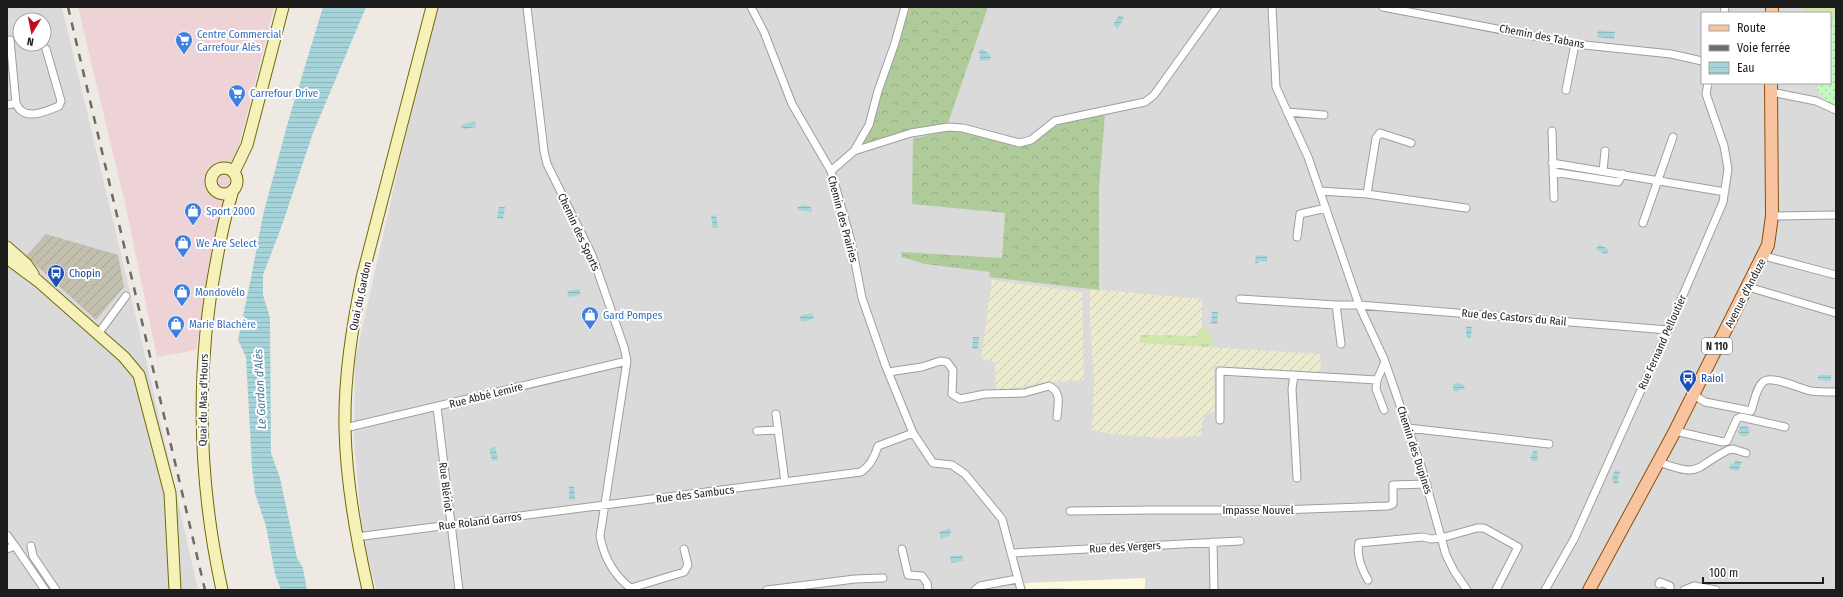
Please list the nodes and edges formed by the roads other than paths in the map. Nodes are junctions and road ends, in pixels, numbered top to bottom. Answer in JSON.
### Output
{"nodes":[{"id":1,"x":283,"y":7,"type":"edge"},
{"id":2,"x":432,"y":7,"type":"edge"},
{"id":3,"x":527,"y":7,"type":"edge"},
{"id":4,"x":751,"y":7,"type":"edge"},
{"id":5,"x":905,"y":7,"type":"edge"},
{"id":6,"x":1218,"y":7,"type":"edge"},
{"id":7,"x":1272,"y":7,"type":"edge"},
{"id":8,"x":1383,"y":7,"type":"edge"},
{"id":9,"x":10,"y":40,"type":"dead end"},
{"id":10,"x":1575,"y":44,"type":"junction"},
{"id":11,"x":47,"y":52,"type":"edge"},
{"id":12,"x":1701,"y":61,"type":"edge"},
{"id":13,"x":1708,"y":84,"type":"edge"},
{"id":14,"x":1771,"y":88,"type":"edge"},
{"id":15,"x":1566,"y":90,"type":"dead end"},
{"id":16,"x":16,"y":104,"type":"junction"},
{"id":17,"x":7,"y":105,"type":"edge"},
{"id":18,"x":1836,"y":110,"type":"edge"},
{"id":19,"x":1288,"y":112,"type":"junction"},
{"id":20,"x":1324,"y":115,"type":"dead end"},
{"id":21,"x":1552,"y":131,"type":"dead end"},
{"id":22,"x":1673,"y":137,"type":"dead end"},
{"id":23,"x":1411,"y":143,"type":"dead end"},
{"id":24,"x":854,"y":151,"type":"junction"},
{"id":25,"x":1605,"y":151,"type":"dead end"},
{"id":26,"x":1552,"y":163,"type":"junction"},
{"id":27,"x":831,"y":171,"type":"junction"},
{"id":28,"x":1603,"y":171,"type":"junction"},
{"id":29,"x":234,"y":172,"type":"junction"},
{"id":30,"x":1553,"y":172,"type":"junction"},
{"id":31,"x":1623,"y":174,"type":"junction"},
{"id":32,"x":1658,"y":181,"type":"junction"},
{"id":33,"x":233,"y":190,"type":"junction"},
{"id":34,"x":1320,"y":191,"type":"junction"},
{"id":35,"x":1725,"y":192,"type":"junction"},
{"id":36,"x":218,"y":193,"type":"junction"},
{"id":37,"x":1367,"y":194,"type":"junction"},
{"id":38,"x":1554,"y":198,"type":"dead end"},
{"id":39,"x":1326,"y":208,"type":"junction"},
{"id":40,"x":1466,"y":208,"type":"dead end"},
{"id":41,"x":226,"y":211,"type":"junction"},
{"id":42,"x":1836,"y":215,"type":"edge"},
{"id":43,"x":1772,"y":216,"type":"junction"},
{"id":44,"x":1643,"y":223,"type":"dead end"},
{"id":45,"x":1297,"y":237,"type":"dead end"},
{"id":46,"x":7,"y":247,"type":"edge"},
{"id":47,"x":1764,"y":256,"type":"junction"},
{"id":48,"x":7,"y":258,"type":"edge"},
{"id":49,"x":1836,"y":275,"type":"edge"},
{"id":50,"x":38,"y":281,"type":"junction"},
{"id":51,"x":1748,"y":287,"type":"junction"},
{"id":52,"x":126,"y":296,"type":"dead end"},
{"id":53,"x":1240,"y":299,"type":"dead end"},
{"id":54,"x":1336,"y":305,"type":"junction"},
{"id":55,"x":1359,"y":305,"type":"junction"},
{"id":56,"x":1836,"y":313,"type":"edge"},
{"id":57,"x":1668,"y":330,"type":"junction"},
{"id":58,"x":98,"y":334,"type":"junction"},
{"id":59,"x":1341,"y":344,"type":"dead end"},
{"id":60,"x":627,"y":361,"type":"junction"},
{"id":61,"x":1385,"y":362,"type":"junction"},
{"id":62,"x":888,"y":372,"type":"junction"},
{"id":63,"x":1294,"y":375,"type":"junction"},
{"id":64,"x":1377,"y":380,"type":"junction"},
{"id":65,"x":1836,"y":392,"type":"edge"},
{"id":66,"x":1694,"y":395,"type":"junction"},
{"id":67,"x":437,"y":407,"type":"junction"},
{"id":68,"x":1384,"y":410,"type":"dead end"},
{"id":69,"x":776,"y":414,"type":"dead end"},
{"id":70,"x":1057,"y":417,"type":"dead end"},
{"id":71,"x":1220,"y":420,"type":"dead end"},
{"id":72,"x":1785,"y":427,"type":"dead end"},
{"id":73,"x":345,"y":428,"type":"junction"},
{"id":74,"x":1408,"y":428,"type":"junction"},
{"id":75,"x":778,"y":430,"type":"junction"},
{"id":76,"x":757,"y":431,"type":"dead end"},
{"id":77,"x":1675,"y":431,"type":"junction"},
{"id":78,"x":913,"y":433,"type":"junction"},
{"id":79,"x":1549,"y":444,"type":"dead end"},
{"id":80,"x":1746,"y":453,"type":"dead end"},
{"id":81,"x":1659,"y":462,"type":"junction"},
{"id":82,"x":1297,"y":478,"type":"dead end"},
{"id":83,"x":786,"y":482,"type":"junction"},
{"id":84,"x":1427,"y":484,"type":"junction"},
{"id":85,"x":604,"y":506,"type":"junction"},
{"id":86,"x":1070,"y":511,"type":"dead end"},
{"id":87,"x":451,"y":524,"type":"junction"},
{"id":88,"x":7,"y":535,"type":"edge"},
{"id":89,"x":356,"y":537,"type":"junction"},
{"id":90,"x":1441,"y":538,"type":"junction"},
{"id":91,"x":1240,"y":541,"type":"dead end"},
{"id":92,"x":1213,"y":542,"type":"junction"},
{"id":93,"x":15,"y":546,"type":"junction"},
{"id":94,"x":32,"y":546,"type":"dead end"},
{"id":95,"x":902,"y":548,"type":"dead end"},
{"id":96,"x":7,"y":549,"type":"edge"},
{"id":97,"x":684,"y":549,"type":"dead end"},
{"id":98,"x":1011,"y":553,"type":"junction"},
{"id":99,"x":883,"y":578,"type":"dead end"},
{"id":100,"x":1017,"y":579,"type":"junction"},
{"id":101,"x":1368,"y":580,"type":"dead end"},
{"id":102,"x":1659,"y":584,"type":"dead end"},
{"id":103,"x":632,"y":589,"type":"edge"},
{"id":104,"x":45,"y":590,"type":"edge"},
{"id":105,"x":56,"y":590,"type":"edge"},
{"id":106,"x":176,"y":590,"type":"edge"},
{"id":107,"x":222,"y":590,"type":"edge"},
{"id":108,"x":368,"y":590,"type":"edge"},
{"id":109,"x":460,"y":590,"type":"edge"},
{"id":110,"x":767,"y":590,"type":"edge"},
{"id":111,"x":928,"y":590,"type":"edge"},
{"id":112,"x":975,"y":590,"type":"edge"},
{"id":113,"x":1021,"y":590,"type":"edge"},
{"id":114,"x":1214,"y":590,"type":"edge"},
{"id":115,"x":1467,"y":590,"type":"edge"},
{"id":116,"x":1496,"y":590,"type":"edge"},
{"id":117,"x":1545,"y":590,"type":"edge"},
{"id":118,"x":1588,"y":590,"type":"edge"},
{"id":119,"x":1670,"y":590,"type":"edge"},
{"id":120,"x":1684,"y":590,"type":"edge"},
{"id":121,"x":1716,"y":590,"type":"edge"}],
"edges":[{"from":1,"to":29,"type":"main road"},
{"from":2,"to":73,"type":"main road","name":"Quai du Gardon"},
{"from":3,"to":60,"type":"street","name":"Chemin des Sports"},
{"from":4,"to":27,"type":"street","name":"Chemin des Prairies"},
{"from":5,"to":24,"type":"street"},
{"from":6,"to":24,"type":"street"},
{"from":7,"to":19,"type":"street","name":"Chemin des Dupines"},
{"from":8,"to":10,"type":"street","name":"Chemin des Tabans"},
{"from":9,"to":16,"type":"street"},
{"from":10,"to":12,"type":"street","name":"Chemin des Tabans"},
{"from":10,"to":15,"type":"street"},
{"from":11,"to":16,"type":"street"},
{"from":13,"to":35,"type":"street","name":"Rue Fernand Pelloutier"},
{"from":14,"to":18,"type":"street"},
{"from":14,"to":43,"type":"main road","name":"Avenue d'Anduze","number":"N 110"},
{"from":16,"to":17,"type":"street"},
{"from":19,"to":20,"type":"street"},
{"from":19,"to":34,"type":"street","name":"Chemin des Dupines"},
{"from":21,"to":26,"type":"street"},
{"from":22,"to":32,"type":"street"},
{"from":23,"to":37,"type":"street"},
{"from":24,"to":27,"type":"street"},
{"from":25,"to":28,"type":"street"},
{"from":26,"to":28,"type":"street"},
{"from":26,"to":30,"type":"street"},
{"from":27,"to":62,"type":"street","name":"Chemin des Prairies"},
{"from":28,"to":31,"type":"street"},
{"from":29,"to":33,"type":"main road"},
{"from":29,"to":36,"type":"main road"},
{"from":30,"to":31,"type":"street"},
{"from":30,"to":38,"type":"street"},
{"from":31,"to":32,"type":"street"},
{"from":32,"to":35,"type":"street"},
{"from":32,"to":44,"type":"street"},
{"from":33,"to":36,"type":"main road"},
{"from":33,"to":41,"type":"main road","name":"Quai du Mas d'Hours"},
{"from":34,"to":37,"type":"street"},
{"from":34,"to":39,"type":"street","name":"Chemin des Dupines"},
{"from":35,"to":57,"type":"street","name":"Rue Fernand Pelloutier"},
{"from":36,"to":41,"type":"main road"},
{"from":37,"to":40,"type":"street"},
{"from":39,"to":45,"type":"street"},
{"from":39,"to":55,"type":"street","name":"Chemin des Dupines"},
{"from":41,"to":107,"type":"main road","name":"Quai du Mas d'Hours"},
{"from":42,"to":43,"type":"street"},
{"from":43,"to":47,"type":"main road","name":"Avenue d'Anduze","number":"N 110"},
{"from":46,"to":50,"type":"main road"},
{"from":47,"to":49,"type":"street"},
{"from":47,"to":51,"type":"main road","name":"Avenue d'Anduze","number":"N 110"},
{"from":48,"to":50,"type":"main road"},
{"from":50,"to":58,"type":"main road"},
{"from":51,"to":56,"type":"street"},
{"from":51,"to":66,"type":"main road","name":"Avenue d'Anduze","number":"N 110"},
{"from":52,"to":58,"type":"street"},
{"from":53,"to":54,"type":"street"},
{"from":54,"to":55,"type":"street"},
{"from":54,"to":59,"type":"street"},
{"from":55,"to":57,"type":"street","name":"Rue des Castors du Rail"},
{"from":55,"to":61,"type":"street","name":"Chemin des Dupines"},
{"from":57,"to":117,"type":"street","name":"Rue Fernand Pelloutier"},
{"from":58,"to":106,"type":"main road"},
{"from":60,"to":67,"type":"street","name":"Rue Abbé Lemire"},
{"from":60,"to":85,"type":"street","name":"Chemin des Sports"},
{"from":61,"to":64,"type":"street"},
{"from":61,"to":74,"type":"street","name":"Chemin des Dupines"},
{"from":62,"to":70,"type":"street"},
{"from":62,"to":78,"type":"street","name":"Chemin des Prairies"},
{"from":63,"to":64,"type":"street"},
{"from":63,"to":71,"type":"street"},
{"from":63,"to":82,"type":"street"},
{"from":64,"to":68,"type":"street","name":"Chemin des Dupines"},
{"from":65,"to":66,"type":"street"},
{"from":66,"to":77,"type":"main road","name":"Avenue d'Anduze","number":"N 110"},
{"from":67,"to":73,"type":"street","name":"Rue Abbé Lemire"},
{"from":67,"to":87,"type":"street","name":"Rue Blériot"},
{"from":69,"to":75,"type":"street"},
{"from":72,"to":77,"type":"street"},
{"from":73,"to":89,"type":"main road","name":"Quai du Gardon"},
{"from":74,"to":79,"type":"street"},
{"from":74,"to":84,"type":"street","name":"Chemin des Dupines"},
{"from":75,"to":76,"type":"street"},
{"from":75,"to":83,"type":"street"},
{"from":77,"to":81,"type":"main road","name":"Avenue d'Anduze","number":"N 110"},
{"from":78,"to":83,"type":"street","name":"Rue des Sambucs"},
{"from":78,"to":98,"type":"street","name":"Chemin des Prairies"},
{"from":80,"to":81,"type":"street"},
{"from":81,"to":118,"type":"main road","name":"Avenue d'Anduze","number":"N 110"},
{"from":83,"to":85,"type":"street","name":"Rue des Sambucs"},
{"from":84,"to":86,"type":"street","name":"Impasse Nouvel"},
{"from":84,"to":90,"type":"street","name":"Chemin des Dupines"},
{"from":85,"to":87,"type":"street","name":"Rue Roland Garros"},
{"from":85,"to":103,"type":"street","name":"Chemin des Sports"},
{"from":87,"to":89,"type":"street","name":"Rue Roland Garros"},
{"from":87,"to":109,"type":"street","name":"Rue Blériot"},
{"from":88,"to":93,"type":"street"},
{"from":89,"to":108,"type":"main road","name":"Quai du Gardon"},
{"from":90,"to":101,"type":"street"},
{"from":90,"to":115,"type":"street","name":"Chemin des Dupines"},
{"from":90,"to":116,"type":"street"},
{"from":91,"to":92,"type":"street","name":"Rue des Vergers"},
{"from":92,"to":98,"type":"street","name":"Rue des Vergers"},
{"from":92,"to":114,"type":"street"},
{"from":93,"to":96,"type":"street"},
{"from":93,"to":104,"type":"street"},
{"from":94,"to":105,"type":"street"},
{"from":95,"to":111,"type":"street"},
{"from":97,"to":103,"type":"street","name":"Chemin des Sports"},
{"from":98,"to":100,"type":"street","name":"Chemin des Prairies"},
{"from":99,"to":110,"type":"street"},
{"from":100,"to":112,"type":"street"},
{"from":100,"to":113,"type":"street","name":"Chemin des Prairies"},
{"from":102,"to":119,"type":"street"},
{"from":120,"to":121,"type":"street"}]}
